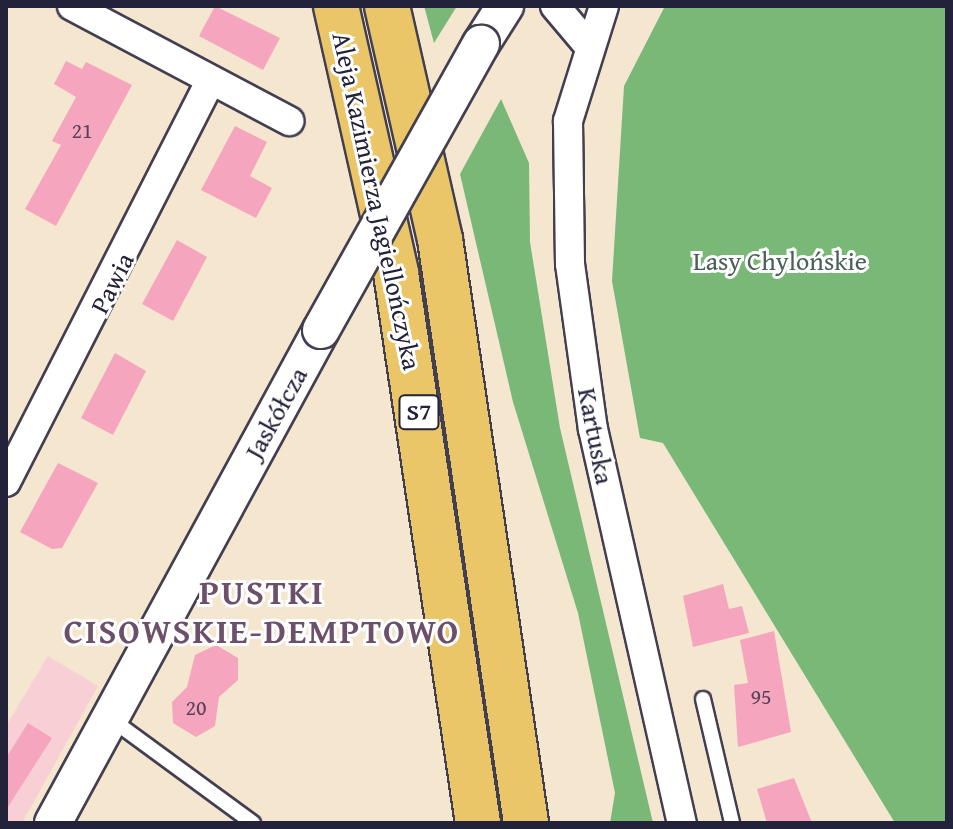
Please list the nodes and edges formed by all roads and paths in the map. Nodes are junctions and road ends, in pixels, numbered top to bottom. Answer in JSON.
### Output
{"nodes":[{"id":1,"x":72,"y":6,"type":"edge"},
{"id":2,"x":336,"y":6,"type":"edge"},
{"id":3,"x":387,"y":6,"type":"edge"},
{"id":4,"x":505,"y":6,"type":"edge"},
{"id":5,"x":555,"y":6,"type":"edge"},
{"id":6,"x":604,"y":6,"type":"edge"},
{"id":7,"x":588,"y":45,"type":"junction"},
{"id":8,"x":211,"y":80,"type":"junction"},
{"id":9,"x":289,"y":121,"type":"dead end"},
{"id":10,"x":6,"y":482,"type":"edge"},
{"id":11,"x":703,"y":699,"type":"dead end"},
{"id":12,"x":111,"y":719,"type":"junction"},
{"id":13,"x":53,"y":823,"type":"edge"},
{"id":14,"x":253,"y":823,"type":"edge"},
{"id":15,"x":478,"y":823,"type":"edge"},
{"id":16,"x":526,"y":823,"type":"edge"},
{"id":17,"x":682,"y":823,"type":"edge"},
{"id":18,"x":732,"y":823,"type":"edge"}],
"edges":[{"from":1,"to":8,"type":"street"},
{"from":2,"to":15,"type":"highway","name":"Aleja Kazimierza Jagiellończyka","number":"S7"},
{"from":3,"to":16,"type":"highway","name":"Aleja Kazimierza Jagiellończyka","number":"S7"},
{"from":4,"to":12,"type":"street","name":"Jaskółcza","bridge":true},
{"from":5,"to":7,"type":"street"},
{"from":6,"to":7,"type":"street","name":"Kartuska"},
{"from":7,"to":17,"type":"street","name":"Kartuska"},
{"from":8,"to":9,"type":"street"},
{"from":8,"to":10,"type":"street","name":"Pawia"},
{"from":11,"to":18,"type":"lane"},
{"from":12,"to":13,"type":"street","name":"Jaskółcza"},
{"from":12,"to":14,"type":"lane"}]}
